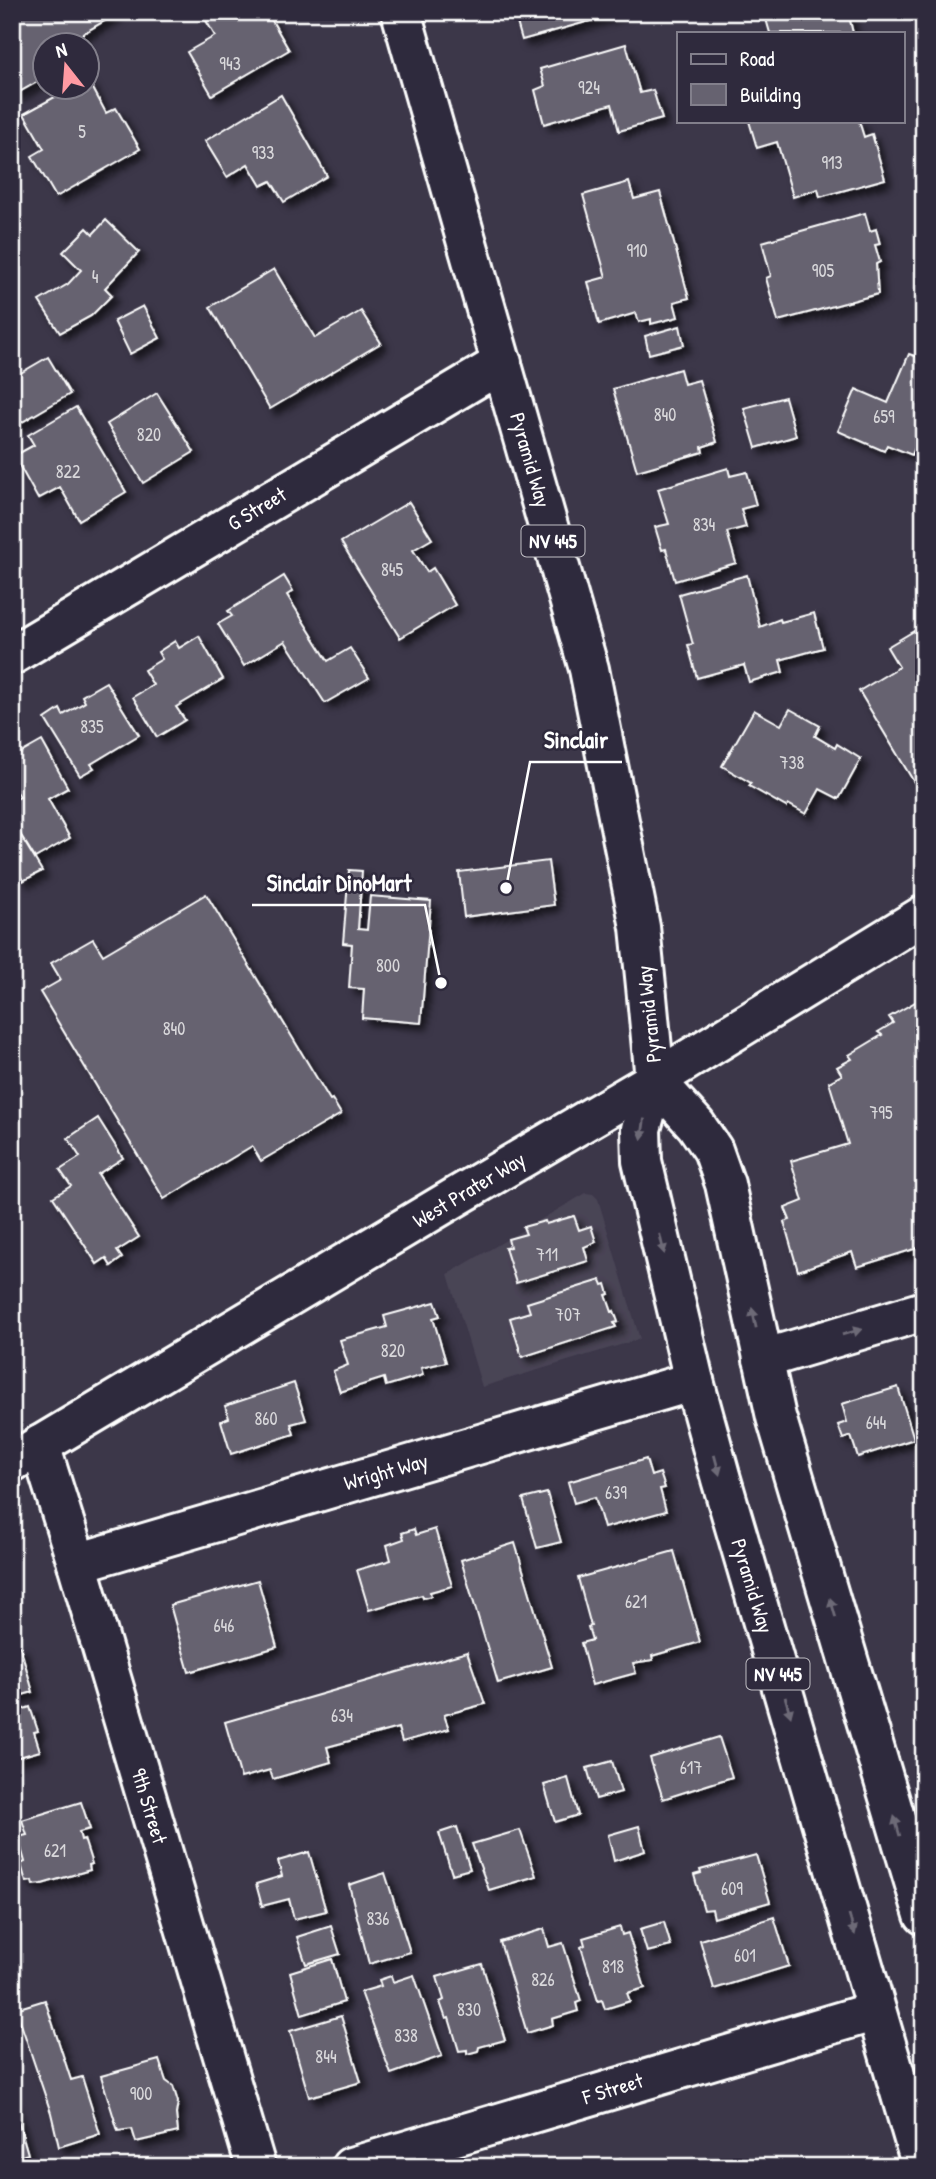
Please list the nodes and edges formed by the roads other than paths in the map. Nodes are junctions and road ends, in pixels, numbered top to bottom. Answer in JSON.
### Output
{"nodes":[{"id":1,"x":401,"y":12,"type":"edge"},
{"id":2,"x":502,"y":363,"type":"junction"},
{"id":3,"x":12,"y":654,"type":"edge"},
{"id":4,"x":924,"y":915,"type":"edge"},
{"id":5,"x":655,"y":1080,"type":"junction"},
{"id":6,"x":924,"y":1311,"type":"edge"},
{"id":7,"x":763,"y":1359,"type":"junction"},
{"id":8,"x":694,"y":1381,"type":"junction"},
{"id":9,"x":26,"y":1454,"type":"edge"},
{"id":10,"x":77,"y":1563,"type":"junction"},
{"id":11,"x":924,"y":1915,"type":"edge"},
{"id":12,"x":876,"y":2011,"type":"junction"},
{"id":13,"x":256,"y":2167,"type":"edge"},
{"id":14,"x":351,"y":2167,"type":"edge"},
{"id":15,"x":922,"y":2167,"type":"edge"}],
"edges":[{"from":1,"to":2,"type":"main road","name":"Pyramid Way","number":"NV 445"},
{"from":2,"to":3,"type":"main road","name":"G Street"},
{"from":2,"to":5,"type":"main road","name":"Pyramid Way","number":"NV 445"},
{"from":4,"to":5,"type":"main road","name":"West Prater Way"},
{"from":7,"to":5,"type":"main road","name":"Pyramid Way","one_way":true},
{"from":5,"to":8,"type":"main road","name":"Pyramid Way","number":"NV 445","one_way":true},
{"from":5,"to":9,"type":"main road","name":"West Prater Way"},
{"from":7,"to":6,"type":"main road","one_way":true},
{"from":11,"to":7,"type":"main road","name":"Pyramid Way","one_way":true},
{"from":8,"to":10,"type":"main road","name":"Wright Way"},
{"from":8,"to":12,"type":"main road","name":"Pyramid Way","number":"NV 445","one_way":true},
{"from":9,"to":10,"type":"main road","name":"9th Street"},
{"from":10,"to":13,"type":"main road","name":"9th Street"},
{"from":12,"to":14,"type":"main road","name":"F Street"},
{"from":12,"to":15,"type":"main road","name":"Pyramid Way","number":"NV 445"}]}
